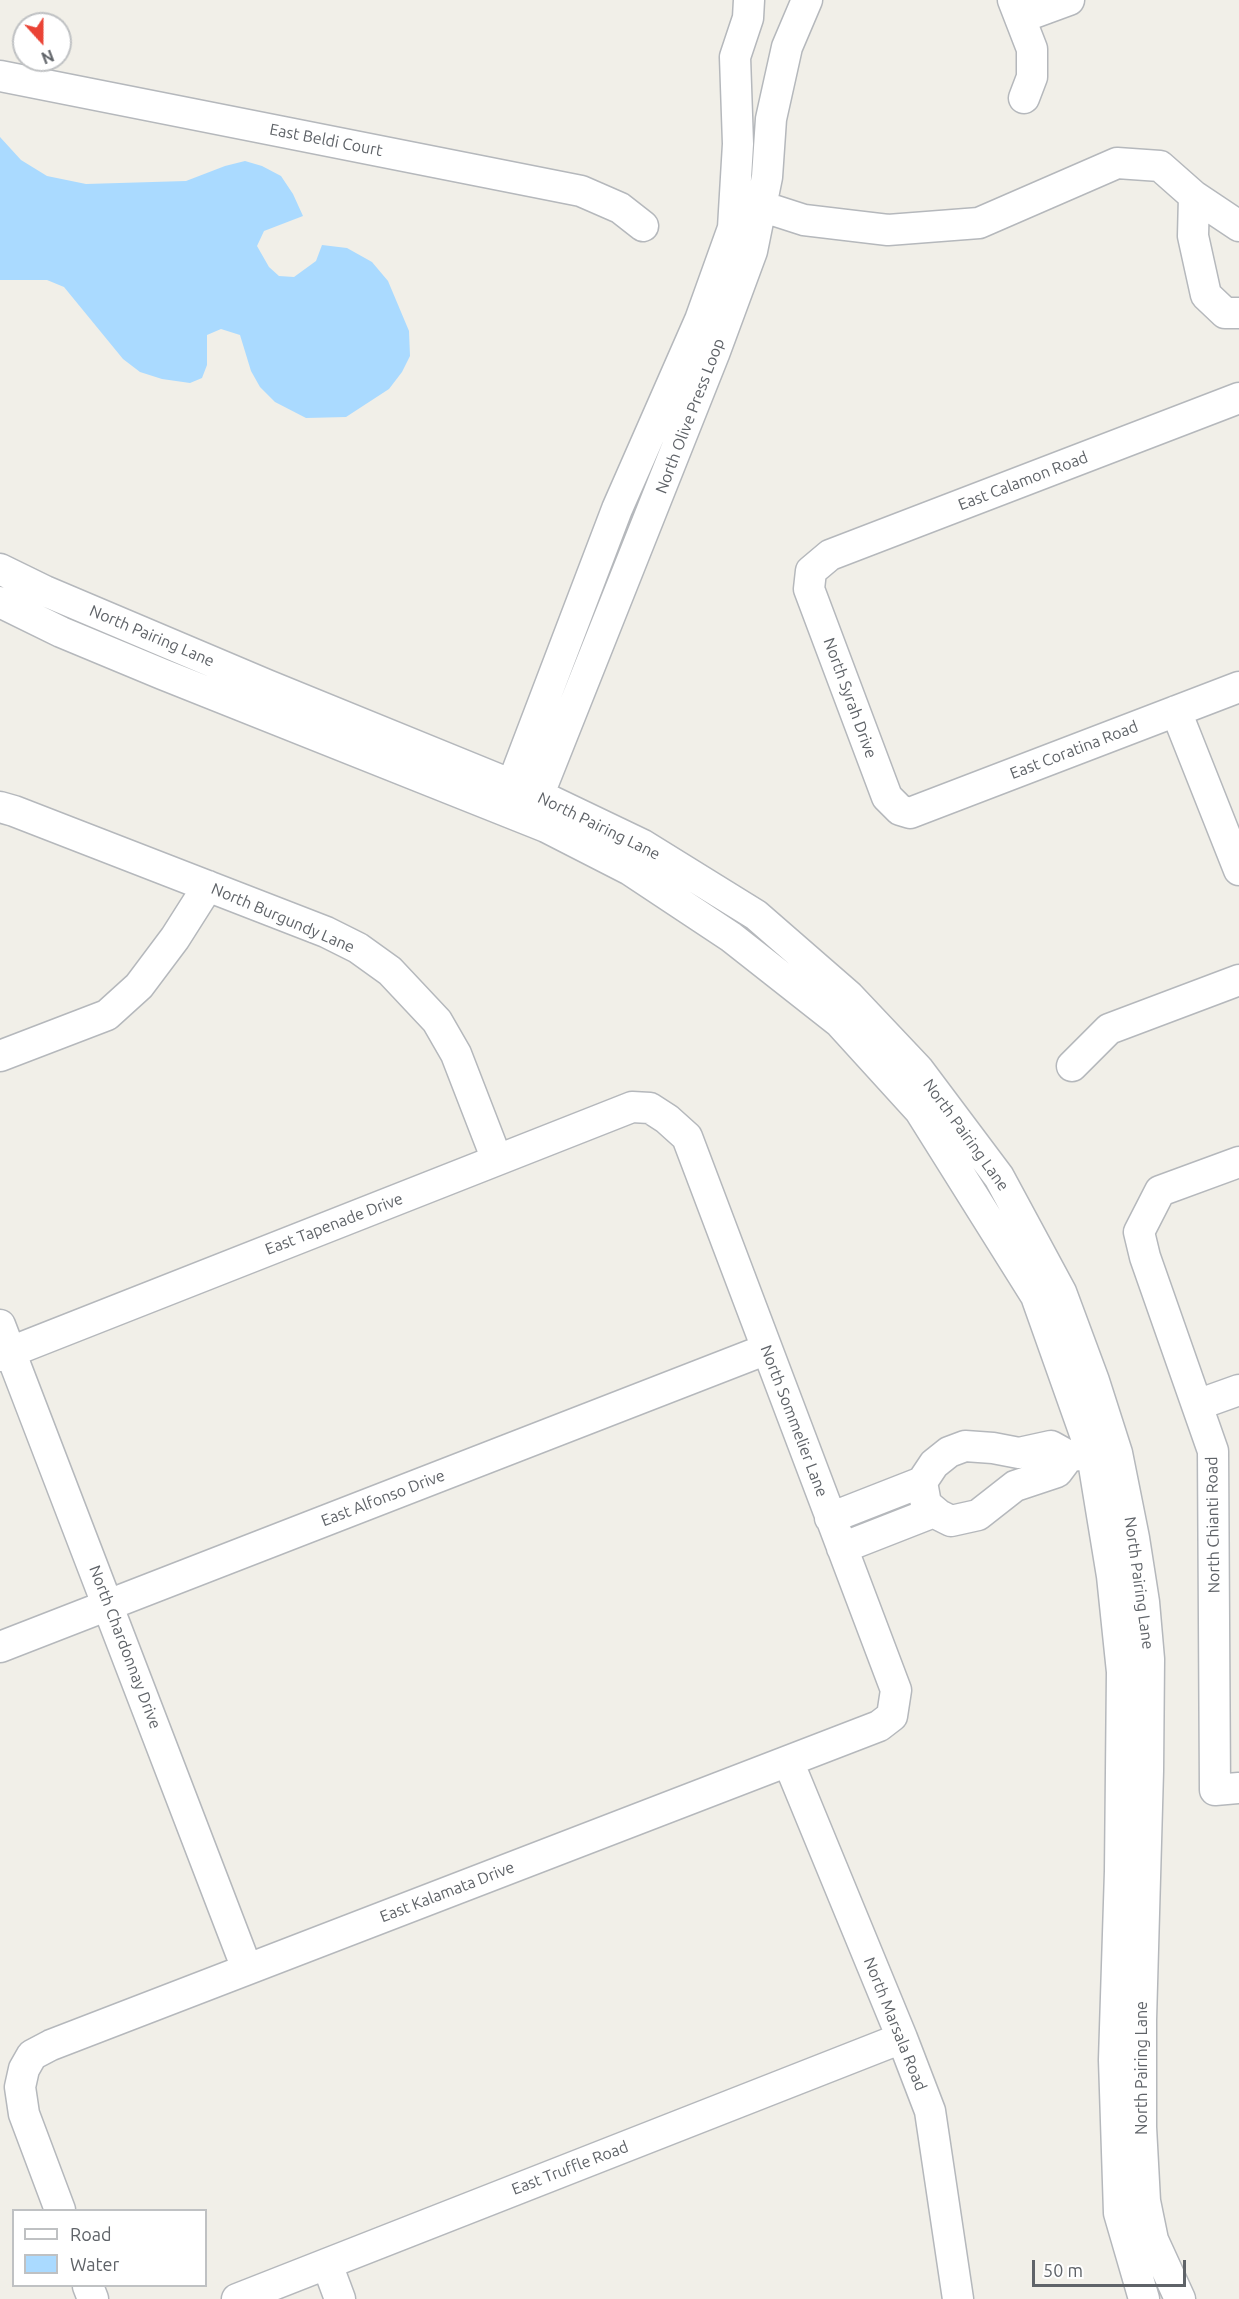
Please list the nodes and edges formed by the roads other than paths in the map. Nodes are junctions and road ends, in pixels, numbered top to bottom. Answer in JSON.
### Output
{"nodes":[{"id":1,"x":807,"y":0,"type":"edge"},
{"id":2,"x":1069,"y":0,"type":"edge"},
{"id":3,"x":1017,"y":9,"type":"edge"},
{"id":4,"x":747,"y":14,"type":"edge"},
{"id":5,"x":787,"y":47,"type":"junction"},
{"id":6,"x":0,"y":76,"type":"edge"},
{"id":7,"x":1024,"y":98,"type":"dead end"},
{"id":8,"x":1194,"y":196,"type":"junction"},
{"id":9,"x":748,"y":202,"type":"junction"},
{"id":10,"x":642,"y":226,"type":"dead end"},
{"id":11,"x":1239,"y":226,"type":"edge"},
{"id":12,"x":1234,"y":318,"type":"edge"},
{"id":13,"x":1239,"y":398,"type":"edge"},
{"id":14,"x":0,"y":569,"type":"edge"},
{"id":15,"x":811,"y":571,"type":"joint"},
{"id":16,"x":0,"y":602,"type":"edge"},
{"id":17,"x":1239,"y":687,"type":"edge"},
{"id":18,"x":1176,"y":711,"type":"junction"},
{"id":19,"x":520,"y":803,"type":"junction"},
{"id":20,"x":0,"y":807,"type":"edge"},
{"id":21,"x":910,"y":813,"type":"joint"},
{"id":22,"x":1239,"y":870,"type":"edge"},
{"id":23,"x":208,"y":886,"type":"junction"},
{"id":24,"x":1239,"y":980,"type":"edge"},
{"id":25,"x":0,"y":1056,"type":"edge"},
{"id":26,"x":1072,"y":1066,"type":"dead end"},
{"id":27,"x":667,"y":1119,"type":"joint"},
{"id":28,"x":497,"y":1160,"type":"junction"},
{"id":29,"x":1239,"y":1162,"type":"edge"},
{"id":30,"x":4,"y":1344,"type":"edge"},
{"id":31,"x":767,"y":1349,"type":"junction"},
{"id":32,"x":1239,"y":1390,"type":"edge"},
{"id":33,"x":1197,"y":1406,"type":"junction"},
{"id":34,"x":1092,"y":1452,"type":"junction"},
{"id":35,"x":922,"y":1482,"type":"junction"},
{"id":36,"x":934,"y":1512,"type":"junction"},
{"id":37,"x":830,"y":1518,"type":"junction"},
{"id":38,"x":842,"y":1548,"type":"junction"},
{"id":39,"x":1226,"y":1574,"type":"edge"},
{"id":40,"x":109,"y":1605,"type":"junction"},
{"id":41,"x":0,"y":1647,"type":"edge"},
{"id":42,"x":879,"y":1726,"type":"joint"},
{"id":43,"x":788,"y":1761,"type":"junction"},
{"id":44,"x":1227,"y":1789,"type":"edge"},
{"id":45,"x":247,"y":1969,"type":"junction"},
{"id":46,"x":1130,"y":1978,"type":"junction"},
{"id":47,"x":902,"y":2038,"type":"junction"},
{"id":48,"x":59,"y":2209,"type":"edge"},
{"id":49,"x":327,"y":2264,"type":"junction"},
{"id":50,"x":237,"y":2299,"type":"edge"},
{"id":51,"x":340,"y":2299,"type":"edge"},
{"id":52,"x":958,"y":2299,"type":"edge"},
{"id":53,"x":1144,"y":2299,"type":"edge"},
{"id":54,"x":1180,"y":2299,"type":"edge"}],
"edges":[{"from":1,"to":5,"type":"street","name":"North Olive Press Loop"},
{"from":2,"to":3,"type":"street"},
{"from":3,"to":7,"type":"street"},
{"from":4,"to":5,"type":"street"},
{"from":4,"to":9,"type":"street","name":"North Olive Press Loop"},
{"from":5,"to":9,"type":"street","name":"North Olive Press Loop"},
{"from":6,"to":10,"type":"street","name":"East Beldi Court"},
{"from":8,"to":9,"type":"street"},
{"from":8,"to":11,"type":"street"},
{"from":8,"to":12,"type":"street"},
{"from":9,"to":19,"type":"street","name":"North Olive Press Loop"},
{"from":13,"to":15,"type":"street","name":"East Calamon Road"},
{"from":14,"to":19,"type":"street","name":"North Pairing Lane"},
{"from":15,"to":21,"type":"street","name":"North Syrah Drive"},
{"from":16,"to":19,"type":"street","name":"North Pairing Lane"},
{"from":17,"to":18,"type":"street","name":"East Coratina Road"},
{"from":18,"to":21,"type":"street","name":"East Coratina Road"},
{"from":18,"to":22,"type":"street"},
{"from":19,"to":34,"type":"street","name":"North Pairing Lane"},
{"from":20,"to":23,"type":"street","name":"North Burgundy Lane"},
{"from":23,"to":25,"type":"street"},
{"from":23,"to":28,"type":"street","name":"North Burgundy Lane"},
{"from":24,"to":26,"type":"street"},
{"from":27,"to":28,"type":"street","name":"East Tapenade Drive"},
{"from":27,"to":31,"type":"street","name":"North Sommelier Lane"},
{"from":28,"to":30,"type":"street","name":"East Tapenade Drive"},
{"from":29,"to":33,"type":"street","name":"North Chianti Road"},
{"from":30,"to":40,"type":"street","name":"North Chardonnay Drive"},
{"from":31,"to":37,"type":"street","name":"North Sommelier Lane"},
{"from":31,"to":40,"type":"street","name":"East Alfonso Drive"},
{"from":32,"to":33,"type":"street"},
{"from":33,"to":39,"type":"street","name":"North Chianti Road"},
{"from":34,"to":35,"type":"street"},
{"from":34,"to":36,"type":"street"},
{"from":34,"to":46,"type":"street","name":"North Pairing Lane"},
{"from":35,"to":36,"type":"street"},
{"from":35,"to":37,"type":"street"},
{"from":36,"to":38,"type":"street"},
{"from":37,"to":38,"type":"street","name":"North Sommelier Lane"},
{"from":38,"to":42,"type":"street","name":"North Sommelier Lane"},
{"from":39,"to":44,"type":"street","name":"North Chianti Road"},
{"from":40,"to":41,"type":"street","name":"East Alfonso Drive"},
{"from":40,"to":45,"type":"street","name":"North Chardonnay Drive"},
{"from":42,"to":43,"type":"street","name":"East Kalamata Drive"},
{"from":43,"to":45,"type":"street","name":"East Kalamata Drive"},
{"from":43,"to":47,"type":"street","name":"North Marsala Road"},
{"from":45,"to":48,"type":"street","name":"East Kalamata Drive"},
{"from":46,"to":53,"type":"street","name":"North Pairing Lane"},
{"from":46,"to":54,"type":"street","name":"North Pairing Lane"},
{"from":47,"to":49,"type":"street","name":"East Truffle Road"},
{"from":47,"to":52,"type":"street","name":"North Marsala Road"},
{"from":49,"to":50,"type":"street","name":"East Truffle Road"},
{"from":49,"to":51,"type":"street"}]}
